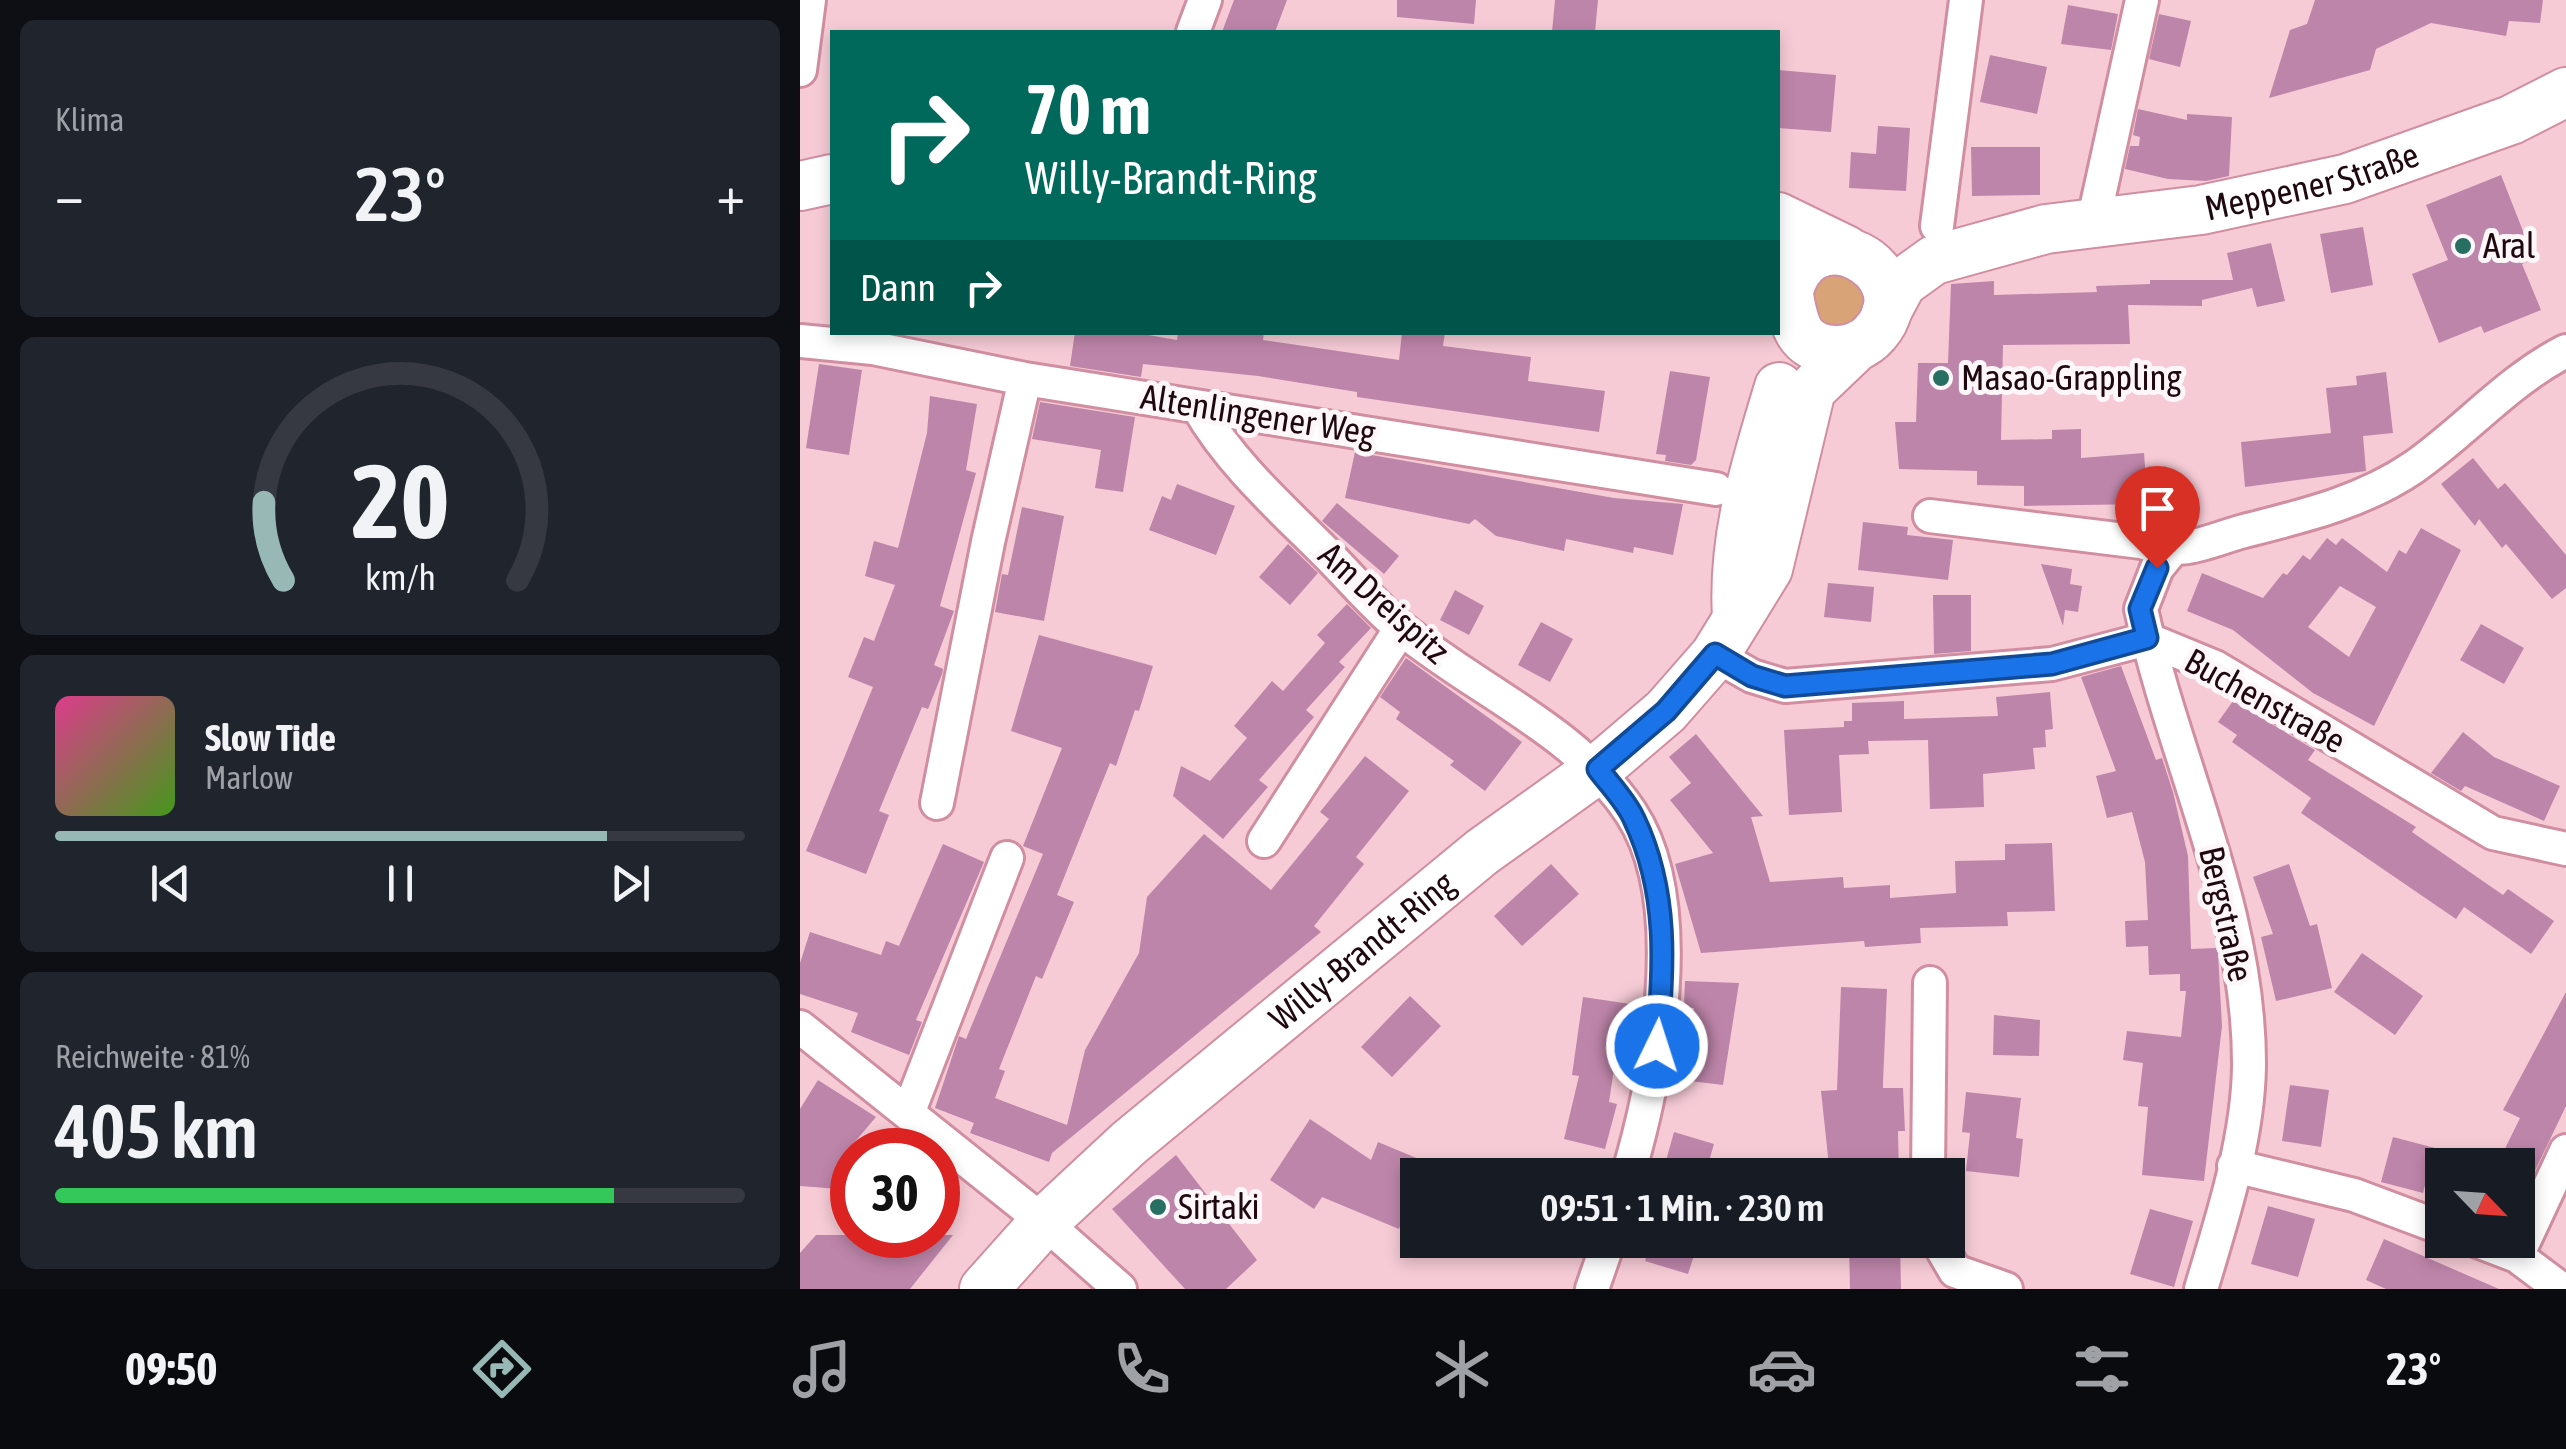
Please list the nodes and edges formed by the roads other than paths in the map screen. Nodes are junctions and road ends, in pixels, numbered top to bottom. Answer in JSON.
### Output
{"nodes":[{"id":1,"x":808,"y":0,"type":"edge"},
{"id":2,"x":1205,"y":0,"type":"edge"},
{"id":3,"x":1966,"y":0,"type":"edge"},
{"id":4,"x":2142,"y":0,"type":"edge"},
{"id":5,"x":1195,"y":30,"type":"edge"},
{"id":6,"x":800,"y":70,"type":"edge"},
{"id":7,"x":2566,"y":92,"type":"edge"},
{"id":8,"x":830,"y":179,"type":"edge"},
{"id":9,"x":800,"y":186,"type":"edge"},
{"id":10,"x":1780,"y":218,"type":"edge"},
{"id":11,"x":2092,"y":223,"type":"junction"},
{"id":12,"x":1938,"y":226,"type":"junction"},
{"id":13,"x":2046,"y":229,"type":"junction"},
{"id":14,"x":1850,"y":252,"type":"junction"},
{"id":15,"x":1787,"y":297,"type":"edge"},
{"id":16,"x":1870,"y":330,"type":"junction"},
{"id":17,"x":1780,"y":332,"type":"edge"},
{"id":18,"x":1779,"y":335,"type":"edge"},
{"id":19,"x":800,"y":341,"type":"edge"},
{"id":20,"x":2566,"y":351,"type":"edge"},
{"id":21,"x":1025,"y":379,"type":"junction"},
{"id":22,"x":1198,"y":407,"type":"junction"},
{"id":23,"x":1716,"y":490,"type":"dead end"},
{"id":24,"x":1930,"y":516,"type":"dead end"},
{"id":25,"x":2171,"y":552,"type":"junction"},
{"id":26,"x":1401,"y":628,"type":"junction"},
{"id":27,"x":1726,"y":636,"type":"junction"},
{"id":28,"x":2147,"y":638,"type":"junction"},
{"id":29,"x":1598,"y":769,"type":"junction"},
{"id":30,"x":938,"y":802,"type":"dead end"},
{"id":31,"x":1264,"y":841,"type":"dead end"},
{"id":32,"x":2566,"y":848,"type":"edge"},
{"id":33,"x":1008,"y":858,"type":"dead end"},
{"id":34,"x":1930,"y":983,"type":"dead end"},
{"id":35,"x":806,"y":1044,"type":"edge"},
{"id":36,"x":909,"y":1111,"type":"junction"},
{"id":37,"x":2566,"y":1151,"type":"edge"},
{"id":38,"x":1632,"y":1158,"type":"edge"},
{"id":39,"x":1928,"y":1158,"type":"edge"},
{"id":40,"x":2234,"y":1166,"type":"junction"},
{"id":41,"x":2535,"y":1217,"type":"edge"},
{"id":42,"x":1044,"y":1222,"type":"junction"},
{"id":43,"x":2425,"y":1222,"type":"edge"},
{"id":44,"x":1603,"y":1258,"type":"edge"},
{"id":45,"x":1947,"y":1258,"type":"edge"},
{"id":46,"x":2520,"y":1258,"type":"edge"},
{"id":47,"x":984,"y":1289,"type":"edge"},
{"id":48,"x":1120,"y":1289,"type":"edge"},
{"id":49,"x":1592,"y":1289,"type":"edge"},
{"id":50,"x":2006,"y":1289,"type":"edge"},
{"id":51,"x":2201,"y":1289,"type":"edge"},
{"id":52,"x":2561,"y":1289,"type":"edge"}],
"edges":[{"from":1,"to":6,"type":"street"},
{"from":2,"to":5,"type":"street"},
{"from":3,"to":12,"type":"street"},
{"from":4,"to":11,"type":"street"},
{"from":7,"to":11,"type":"main road","name":"Meppener Straße"},
{"from":8,"to":9,"type":"main road"},
{"from":10,"to":14,"type":"main road"},
{"from":11,"to":13,"type":"main road","name":"Meppener Straße"},
{"from":12,"to":13,"type":"main road","name":"Meppener Straße"},
{"from":12,"to":14,"type":"main road","name":"Meppener Straße"},
{"from":13,"to":16,"type":"main road","name":"Meppener Straße"},
{"from":14,"to":15,"type":"main road"},
{"from":14,"to":16,"type":"main road"},
{"from":15,"to":16,"type":"main road"},
{"from":15,"to":17,"type":"main road"},
{"from":16,"to":27,"type":"main road","name":"Willy-Brandt-Ring"},
{"from":18,"to":27,"type":"main road"},
{"from":19,"to":21,"type":"street","name":"Altenlingener Weg"},
{"from":20,"to":25,"type":"street"},
{"from":21,"to":22,"type":"street","name":"Altenlingener Weg"},
{"from":21,"to":30,"type":"street"},
{"from":22,"to":23,"type":"street","name":"Altenlingener Weg"},
{"from":22,"to":26,"type":"street","name":"Am Dreispitz"},
{"from":24,"to":25,"type":"street"},
{"from":25,"to":28,"type":"street","name":"Bergstraße"},
{"from":26,"to":29,"type":"street","name":"Am Dreispitz"},
{"from":26,"to":31,"type":"street"},
{"from":27,"to":28,"type":"street","name":"Buchenstraße"},
{"from":27,"to":29,"type":"main road","name":"Willy-Brandt-Ring"},
{"from":28,"to":32,"type":"street","name":"Buchenstraße"},
{"from":28,"to":40,"type":"street","name":"Bergstraße"},
{"from":29,"to":38,"type":"street","name":"Am Dreispitz"},
{"from":29,"to":42,"type":"main road","name":"Willy-Brandt-Ring"},
{"from":33,"to":36,"type":"street"},
{"from":34,"to":39,"type":"street"},
{"from":35,"to":36,"type":"street"},
{"from":36,"to":42,"type":"street"},
{"from":37,"to":41,"type":"street"},
{"from":40,"to":43,"type":"street"},
{"from":40,"to":51,"type":"street","name":"Bergstraße"},
{"from":42,"to":47,"type":"main road","name":"Willy-Brandt-Ring"},
{"from":42,"to":48,"type":"street"},
{"from":44,"to":49,"type":"street"},
{"from":45,"to":50,"type":"street"},
{"from":46,"to":52,"type":"street"}]}
